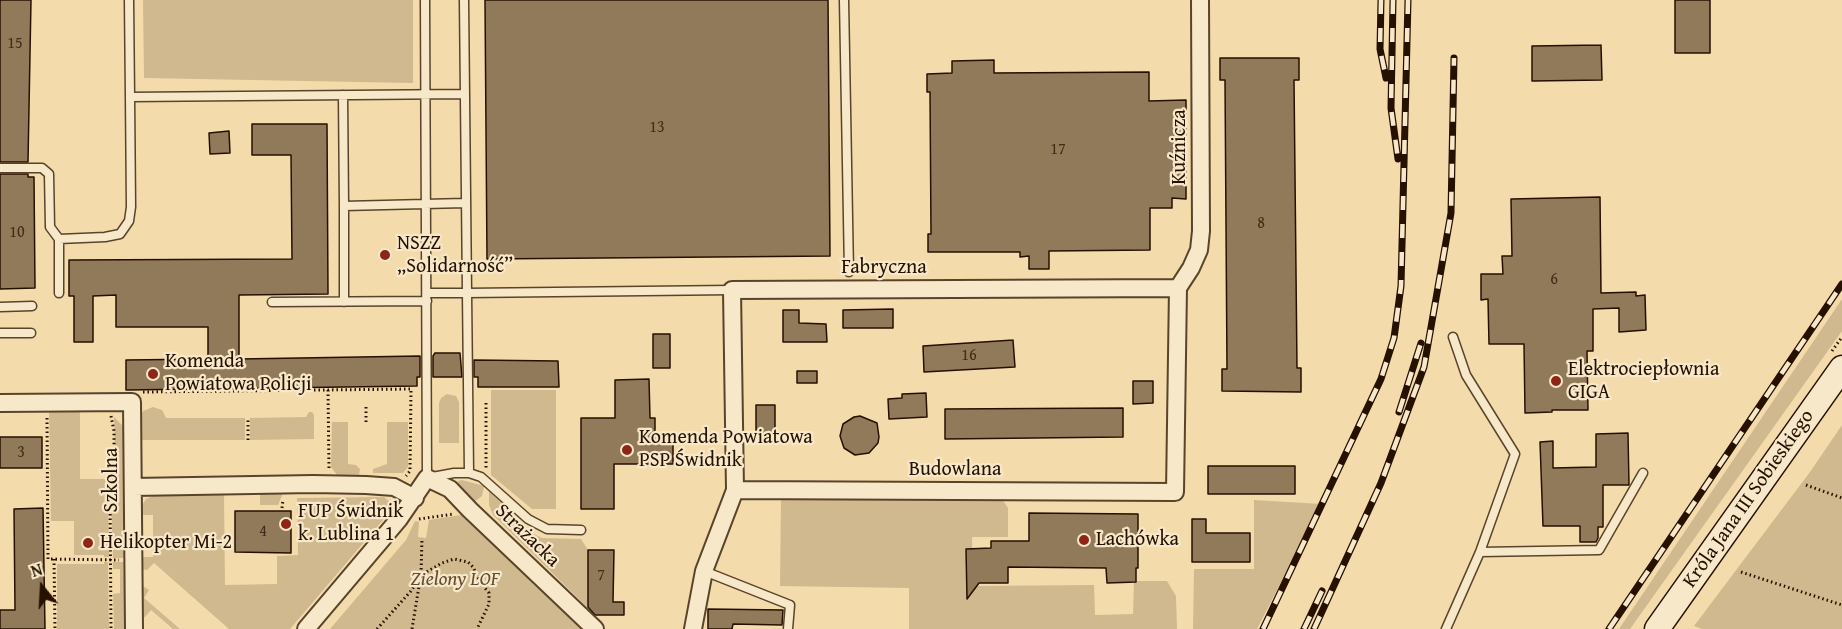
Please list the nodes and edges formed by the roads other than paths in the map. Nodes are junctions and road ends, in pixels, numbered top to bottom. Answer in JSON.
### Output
{"nodes":[{"id":1,"x":129,"y":0,"type":"edge"},
{"id":2,"x":425,"y":0,"type":"edge"},
{"id":3,"x":464,"y":0,"type":"edge"},
{"id":4,"x":844,"y":0,"type":"edge"},
{"id":5,"x":1200,"y":0,"type":"edge"},
{"id":6,"x":426,"y":94,"type":"junction"},
{"id":7,"x":465,"y":94,"type":"junction"},
{"id":8,"x":343,"y":95,"type":"junction"},
{"id":9,"x":130,"y":97,"type":"junction"},
{"id":10,"x":0,"y":168,"type":"edge"},
{"id":11,"x":426,"y":203,"type":"junction"},
{"id":12,"x":465,"y":203,"type":"junction"},
{"id":13,"x":344,"y":206,"type":"junction"},
{"id":14,"x":59,"y":239,"type":"junction"},
{"id":15,"x":849,"y":273,"type":"dead end"},
{"id":16,"x":1178,"y":288,"type":"junction"},
{"id":17,"x":732,"y":290,"type":"junction"},
{"id":18,"x":58,"y":293,"type":"dead end"},
{"id":19,"x":467,"y":293,"type":"junction"},
{"id":20,"x":427,"y":297,"type":"junction"},
{"id":21,"x":272,"y":302,"type":"dead end"},
{"id":22,"x":344,"y":302,"type":"junction"},
{"id":23,"x":32,"y":306,"type":"dead end"},
{"id":24,"x":0,"y":307,"type":"edge"},
{"id":25,"x":0,"y":333,"type":"edge"},
{"id":26,"x":31,"y":333,"type":"dead end"},
{"id":27,"x":1453,"y":337,"type":"dead end"},
{"id":28,"x":1842,"y":368,"type":"edge"},
{"id":29,"x":0,"y":403,"type":"edge"},
{"id":30,"x":1643,"y":473,"type":"dead end"},
{"id":31,"x":469,"y":474,"type":"junction"},
{"id":32,"x":427,"y":478,"type":"junction"},
{"id":33,"x":133,"y":487,"type":"junction"},
{"id":34,"x":735,"y":490,"type":"junction"},
{"id":35,"x":415,"y":498,"type":"junction"},
{"id":36,"x":581,"y":530,"type":"dead end"},
{"id":37,"x":1480,"y":552,"type":"junction"},
{"id":38,"x":704,"y":571,"type":"junction"},
{"id":39,"x":134,"y":629,"type":"edge"},
{"id":40,"x":306,"y":629,"type":"edge"},
{"id":41,"x":595,"y":629,"type":"edge"},
{"id":42,"x":693,"y":629,"type":"edge"},
{"id":43,"x":788,"y":629,"type":"edge"},
{"id":44,"x":1446,"y":629,"type":"edge"},
{"id":45,"x":1657,"y":629,"type":"edge"}],
"edges":[{"from":1,"to":9,"type":"lane"},
{"from":2,"to":6,"type":"lane"},
{"from":3,"to":7,"type":"lane"},
{"from":4,"to":15,"type":"lane"},
{"from":5,"to":16,"type":"street","name":"Kuźnicza"},
{"from":6,"to":7,"type":"lane"},
{"from":6,"to":8,"type":"lane"},
{"from":6,"to":11,"type":"lane"},
{"from":7,"to":12,"type":"lane"},
{"from":8,"to":9,"type":"lane"},
{"from":8,"to":13,"type":"lane"},
{"from":9,"to":14,"type":"lane"},
{"from":10,"to":14,"type":"lane"},
{"from":11,"to":12,"type":"lane"},
{"from":11,"to":13,"type":"lane"},
{"from":11,"to":20,"type":"lane"},
{"from":12,"to":19,"type":"lane"},
{"from":13,"to":22,"type":"lane"},
{"from":14,"to":18,"type":"lane"},
{"from":16,"to":17,"type":"street","name":"Fabryczna"},
{"from":16,"to":34,"type":"street","name":"Budowlana"},
{"from":17,"to":19,"type":"lane"},
{"from":17,"to":34,"type":"street"},
{"from":19,"to":20,"type":"lane"},
{"from":19,"to":31,"type":"lane"},
{"from":20,"to":22,"type":"lane"},
{"from":20,"to":32,"type":"lane"},
{"from":21,"to":22,"type":"lane"},
{"from":23,"to":24,"type":"lane"},
{"from":25,"to":26,"type":"lane"},
{"from":27,"to":37,"type":"lane"},
{"from":28,"to":45,"type":"main road","name":"Króla Jana III Sobieskiego"},
{"from":29,"to":33,"type":"street","name":"Szkolna"},
{"from":30,"to":37,"type":"lane"},
{"from":31,"to":32,"type":"lane"},
{"from":31,"to":36,"type":"lane"},
{"from":32,"to":35,"type":"street"},
{"from":32,"to":41,"type":"street","name":"Strażacka"},
{"from":33,"to":35,"type":"street"},
{"from":33,"to":39,"type":"street","name":"Szkolna"},
{"from":34,"to":38,"type":"street"},
{"from":35,"to":40,"type":"street"},
{"from":37,"to":44,"type":"lane"},
{"from":38,"to":42,"type":"street"},
{"from":38,"to":43,"type":"lane"}]}
